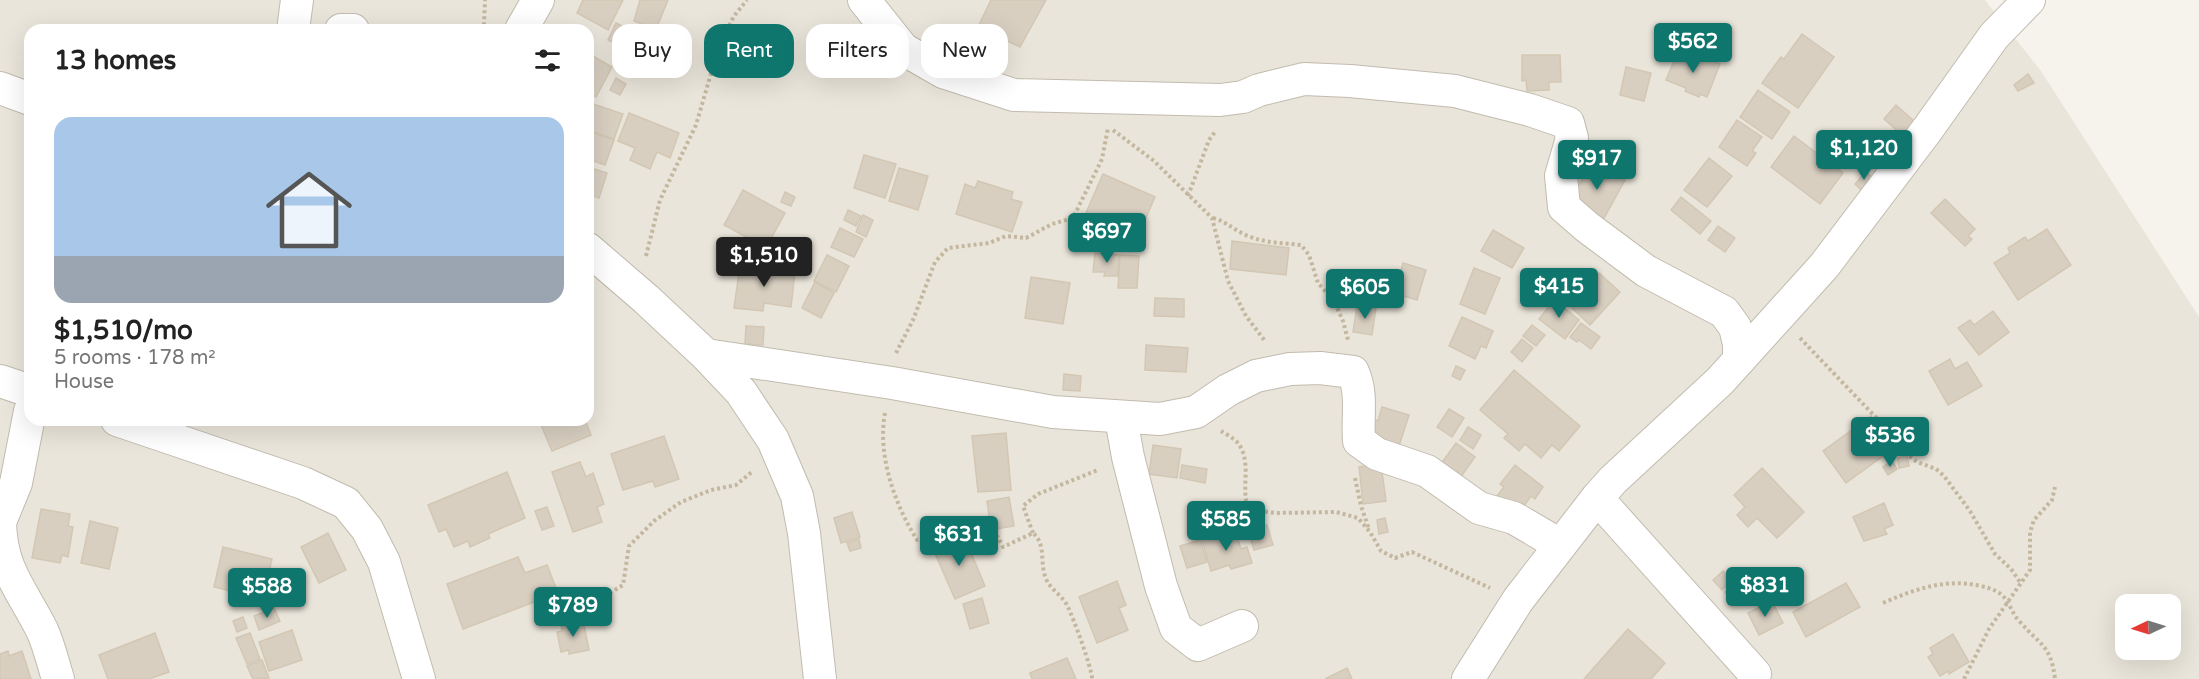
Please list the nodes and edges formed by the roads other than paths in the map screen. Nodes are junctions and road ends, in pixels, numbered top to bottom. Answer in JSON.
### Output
{"nodes":[{"id":1,"x":297,"y":0,"type":"edge"},
{"id":2,"x":538,"y":0,"type":"edge"},
{"id":3,"x":864,"y":0,"type":"edge"},
{"id":4,"x":2029,"y":0,"type":"edge"},
{"id":5,"x":294,"y":24,"type":"edge"},
{"id":6,"x":524,"y":24,"type":"edge"},
{"id":7,"x":0,"y":88,"type":"edge"},
{"id":8,"x":24,"y":97,"type":"edge"},
{"id":9,"x":594,"y":254,"type":"edge"},
{"id":10,"x":706,"y":355,"type":"junction"},
{"id":11,"x":1739,"y":360,"type":"junction"},
{"id":12,"x":0,"y":381,"type":"edge"},
{"id":13,"x":24,"y":389,"type":"edge"},
{"id":14,"x":1121,"y":418,"type":"junction"},
{"id":15,"x":27,"y":426,"type":"edge"},
{"id":16,"x":135,"y":426,"type":"edge"},
{"id":17,"x":1597,"y":498,"type":"junction"},
{"id":18,"x":0,"y":522,"type":"edge"},
{"id":19,"x":1560,"y":545,"type":"junction"},
{"id":20,"x":1242,"y":626,"type":"dead end"},
{"id":21,"x":1755,"y":674,"type":"dead end"},
{"id":22,"x":58,"y":679,"type":"edge"},
{"id":23,"x":419,"y":679,"type":"edge"},
{"id":24,"x":820,"y":679,"type":"edge"},
{"id":25,"x":1468,"y":679,"type":"edge"}],
"edges":[{"from":1,"to":5,"type":"street"},
{"from":2,"to":6,"type":"street"},
{"from":3,"to":11,"type":"street"},
{"from":4,"to":11,"type":"street"},
{"from":7,"to":8,"type":"street"},
{"from":9,"to":10,"type":"street"},
{"from":10,"to":14,"type":"street"},
{"from":10,"to":24,"type":"street"},
{"from":11,"to":17,"type":"street"},
{"from":12,"to":13,"type":"street"},
{"from":14,"to":19,"type":"street"},
{"from":14,"to":20,"type":"street"},
{"from":15,"to":18,"type":"street"},
{"from":16,"to":23,"type":"street"},
{"from":17,"to":19,"type":"street"},
{"from":17,"to":21,"type":"street"},
{"from":18,"to":22,"type":"street"},
{"from":19,"to":25,"type":"street"}]}
